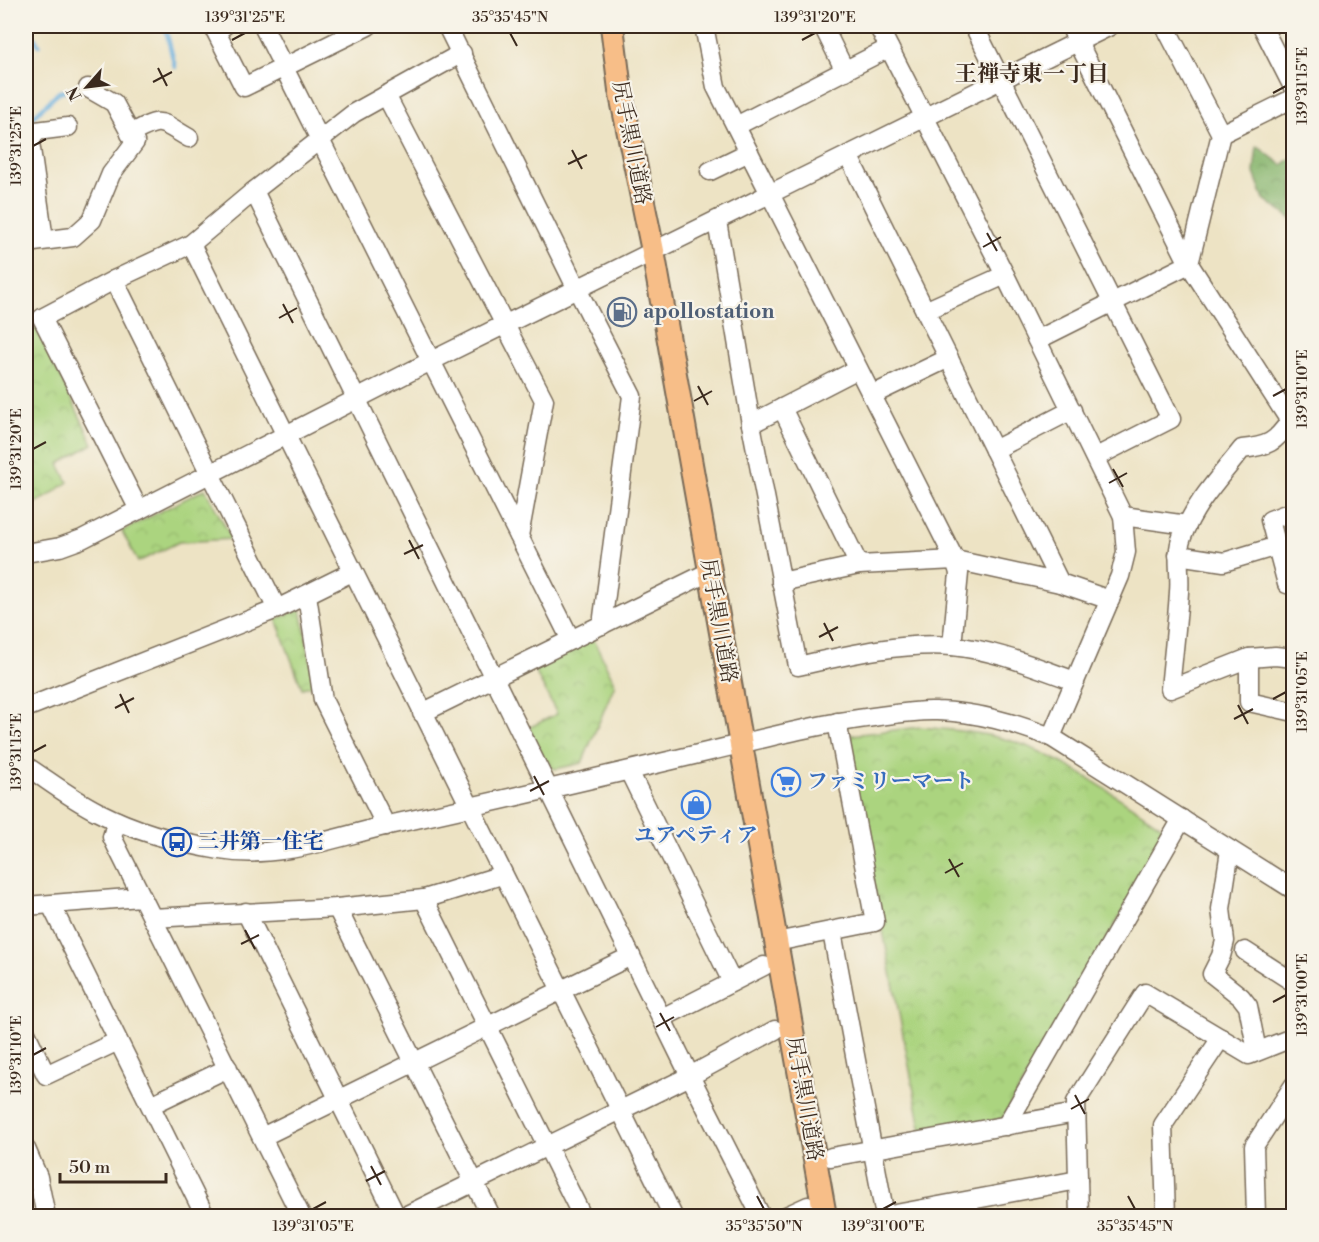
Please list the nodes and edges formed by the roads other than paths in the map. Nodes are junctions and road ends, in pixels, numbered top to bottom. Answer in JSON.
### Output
{"nodes":[{"id":1,"x":224,"y":26,"type":"edge"},
{"id":2,"x":263,"y":26,"type":"edge"},
{"id":3,"x":368,"y":26,"type":"edge"},
{"id":4,"x":447,"y":26,"type":"edge"},
{"id":5,"x":612,"y":26,"type":"edge"},
{"id":6,"x":704,"y":26,"type":"edge"},
{"id":7,"x":823,"y":26,"type":"edge"},
{"id":8,"x":878,"y":26,"type":"edge"},
{"id":9,"x":974,"y":26,"type":"edge"},
{"id":10,"x":1110,"y":26,"type":"edge"},
{"id":11,"x":1166,"y":26,"type":"edge"},
{"id":12,"x":1262,"y":26,"type":"edge"},
{"id":13,"x":1074,"y":33,"type":"edge"},
{"id":14,"x":889,"y":48,"type":"junction"},
{"id":15,"x":462,"y":53,"type":"junction"},
{"id":16,"x":285,"y":66,"type":"junction"},
{"id":17,"x":845,"y":71,"type":"junction"},
{"id":18,"x":1001,"y":79,"type":"junction"},
{"id":19,"x":88,"y":88,"type":"dead end"},
{"id":20,"x":1293,"y":89,"type":"edge"},
{"id":21,"x":386,"y":95,"type":"junction"},
{"id":22,"x":1293,"y":98,"type":"edge"},
{"id":23,"x":924,"y":118,"type":"junction"},
{"id":24,"x":55,"y":123,"type":"dead end"},
{"id":25,"x":736,"y":126,"type":"junction"},
{"id":26,"x":130,"y":134,"type":"junction"},
{"id":27,"x":1221,"y":134,"type":"junction"},
{"id":28,"x":189,"y":138,"type":"dead end"},
{"id":29,"x":320,"y":139,"type":"junction"},
{"id":30,"x":749,"y":152,"type":"junction"},
{"id":31,"x":848,"y":155,"type":"junction"},
{"id":32,"x":710,"y":171,"type":"dead end"},
{"id":33,"x":254,"y":191,"type":"junction"},
{"id":34,"x":770,"y":194,"type":"junction"},
{"id":35,"x":717,"y":221,"type":"junction"},
{"id":36,"x":44,"y":240,"type":"junction"},
{"id":37,"x":26,"y":243,"type":"edge"},
{"id":38,"x":191,"y":244,"type":"junction"},
{"id":39,"x":653,"y":251,"type":"junction"},
{"id":40,"x":1189,"y":264,"type":"junction"},
{"id":41,"x":1005,"y":275,"type":"junction"},
{"id":42,"x":114,"y":280,"type":"junction"},
{"id":43,"x":577,"y":289,"type":"junction"},
{"id":44,"x":1114,"y":302,"type":"junction"},
{"id":45,"x":926,"y":311,"type":"junction"},
{"id":46,"x":505,"y":325,"type":"junction"},
{"id":47,"x":1037,"y":340,"type":"junction"},
{"id":48,"x":949,"y":358,"type":"junction"},
{"id":49,"x":431,"y":361,"type":"junction"},
{"id":50,"x":858,"y":369,"type":"junction"},
{"id":51,"x":872,"y":395,"type":"junction"},
{"id":52,"x":357,"y":399,"type":"junction"},
{"id":53,"x":782,"y":408,"type":"junction"},
{"id":54,"x":1072,"y":410,"type":"junction"},
{"id":55,"x":1292,"y":421,"type":"edge"},
{"id":56,"x":751,"y":424,"type":"junction"},
{"id":57,"x":285,"y":435,"type":"junction"},
{"id":58,"x":994,"y":450,"type":"junction"},
{"id":59,"x":1095,"y":457,"type":"junction"},
{"id":60,"x":210,"y":473,"type":"junction"},
{"id":61,"x":138,"y":510,"type":"junction"},
{"id":62,"x":1293,"y":511,"type":"edge"},
{"id":63,"x":1123,"y":516,"type":"junction"},
{"id":64,"x":1187,"y":525,"type":"junction"},
{"id":65,"x":519,"y":536,"type":"junction"},
{"id":66,"x":1277,"y":546,"type":"junction"},
{"id":67,"x":26,"y":553,"type":"edge"},
{"id":68,"x":1178,"y":555,"type":"junction"},
{"id":69,"x":955,"y":560,"type":"junction"},
{"id":70,"x":859,"y":565,"type":"junction"},
{"id":71,"x":352,"y":572,"type":"junction"},
{"id":72,"x":709,"y":572,"type":"junction"},
{"id":73,"x":781,"y":582,"type":"junction"},
{"id":74,"x":1060,"y":583,"type":"junction"},
{"id":75,"x":1293,"y":586,"type":"edge"},
{"id":76,"x":307,"y":595,"type":"junction"},
{"id":77,"x":1110,"y":600,"type":"junction"},
{"id":78,"x":277,"y":609,"type":"junction"},
{"id":79,"x":602,"y":625,"type":"junction"},
{"id":80,"x":571,"y":640,"type":"junction"},
{"id":81,"x":952,"y":646,"type":"junction"},
{"id":82,"x":1249,"y":658,"type":"junction"},
{"id":83,"x":1293,"y":658,"type":"edge"},
{"id":84,"x":495,"y":677,"type":"junction"},
{"id":85,"x":1075,"y":681,"type":"junction"},
{"id":86,"x":26,"y":708,"type":"edge"},
{"id":87,"x":1293,"y":712,"type":"edge"},
{"id":88,"x":422,"y":713,"type":"junction"},
{"id":89,"x":837,"y":722,"type":"junction"},
{"id":90,"x":1051,"y":737,"type":"junction"},
{"id":91,"x":741,"y":744,"type":"junction"},
{"id":92,"x":26,"y":766,"type":"edge"},
{"id":93,"x":629,"y":771,"type":"junction"},
{"id":94,"x":550,"y":789,"type":"junction"},
{"id":95,"x":469,"y":808,"type":"junction"},
{"id":96,"x":1182,"y":819,"type":"junction"},
{"id":97,"x":117,"y":821,"type":"junction"},
{"id":98,"x":386,"y":826,"type":"junction"},
{"id":99,"x":1230,"y":850,"type":"junction"},
{"id":100,"x":502,"y":875,"type":"junction"},
{"id":101,"x":1293,"y":890,"type":"edge"},
{"id":102,"x":141,"y":897,"type":"junction"},
{"id":103,"x":424,"y":899,"type":"junction"},
{"id":104,"x":51,"y":905,"type":"junction"},
{"id":105,"x":26,"y":906,"type":"edge"},
{"id":106,"x":338,"y":908,"type":"junction"},
{"id":107,"x":246,"y":912,"type":"junction"},
{"id":108,"x":152,"y":918,"type":"junction"},
{"id":109,"x":832,"y":932,"type":"junction"},
{"id":110,"x":776,"y":942,"type":"junction"},
{"id":111,"x":1245,"y":951,"type":"dead end"},
{"id":112,"x":631,"y":956,"type":"junction"},
{"id":113,"x":764,"y":966,"type":"dead end"},
{"id":114,"x":1293,"y":976,"type":"edge"},
{"id":115,"x":732,"y":982,"type":"junction"},
{"id":116,"x":560,"y":991,"type":"junction"},
{"id":117,"x":662,"y":1018,"type":"junction"},
{"id":118,"x":487,"y":1026,"type":"junction"},
{"id":119,"x":775,"y":1030,"type":"dead end"},
{"id":120,"x":26,"y":1033,"type":"edge"},
{"id":121,"x":1293,"y":1037,"type":"edge"},
{"id":122,"x":1221,"y":1038,"type":"junction"},
{"id":123,"x":118,"y":1041,"type":"junction"},
{"id":124,"x":1257,"y":1052,"type":"junction"},
{"id":125,"x":414,"y":1062,"type":"junction"},
{"id":126,"x":228,"y":1068,"type":"junction"},
{"id":127,"x":690,"y":1076,"type":"junction"},
{"id":128,"x":1293,"y":1085,"type":"edge"},
{"id":129,"x":338,"y":1100,"type":"junction"},
{"id":130,"x":151,"y":1105,"type":"junction"},
{"id":131,"x":619,"y":1110,"type":"junction"},
{"id":132,"x":1076,"y":1113,"type":"junction"},
{"id":133,"x":1006,"y":1126,"type":"junction"},
{"id":134,"x":262,"y":1137,"type":"junction"},
{"id":135,"x":547,"y":1146,"type":"junction"},
{"id":136,"x":26,"y":1149,"type":"edge"},
{"id":137,"x":872,"y":1150,"type":"junction"},
{"id":138,"x":831,"y":1157,"type":"dead end"},
{"id":139,"x":1078,"y":1180,"type":"junction"},
{"id":140,"x":474,"y":1182,"type":"junction"},
{"id":141,"x":816,"y":1211,"type":"edge"},
{"id":142,"x":46,"y":1216,"type":"edge"},
{"id":143,"x":205,"y":1216,"type":"edge"},
{"id":144,"x":301,"y":1216,"type":"edge"},
{"id":145,"x":396,"y":1216,"type":"edge"},
{"id":146,"x":405,"y":1216,"type":"edge"},
{"id":147,"x":491,"y":1216,"type":"edge"},
{"id":148,"x":582,"y":1216,"type":"edge"},
{"id":149,"x":673,"y":1216,"type":"edge"},
{"id":150,"x":761,"y":1216,"type":"edge"},
{"id":151,"x":786,"y":1216,"type":"edge"},
{"id":152,"x":885,"y":1216,"type":"edge"},
{"id":153,"x":1079,"y":1216,"type":"edge"},
{"id":154,"x":1166,"y":1216,"type":"edge"},
{"id":155,"x":1256,"y":1216,"type":"edge"}],
"edges":[{"from":1,"to":16,"type":"street"},
{"from":2,"to":16,"type":"street"},
{"from":3,"to":16,"type":"street"},
{"from":4,"to":15,"type":"street"},
{"from":5,"to":39,"type":"main road","name":"尻手黒川道路"},
{"from":6,"to":25,"type":"street"},
{"from":7,"to":17,"type":"street"},
{"from":8,"to":14,"type":"street"},
{"from":9,"to":18,"type":"street"},
{"from":10,"to":13,"type":"street"},
{"from":11,"to":27,"type":"street"},
{"from":12,"to":20,"type":"street"},
{"from":13,"to":18,"type":"street"},
{"from":13,"to":40,"type":"street"},
{"from":14,"to":17,"type":"street"},
{"from":14,"to":23,"type":"street"},
{"from":15,"to":21,"type":"street"},
{"from":15,"to":43,"type":"street"},
{"from":16,"to":29,"type":"street"},
{"from":17,"to":25,"type":"street"},
{"from":18,"to":23,"type":"street"},
{"from":18,"to":44,"type":"street"},
{"from":19,"to":26,"type":"street"},
{"from":21,"to":29,"type":"street"},
{"from":21,"to":46,"type":"street"},
{"from":22,"to":27,"type":"street"},
{"from":23,"to":31,"type":"street"},
{"from":23,"to":41,"type":"street"},
{"from":24,"to":36,"type":"street"},
{"from":25,"to":30,"type":"street"},
{"from":26,"to":28,"type":"street"},
{"from":26,"to":36,"type":"street"},
{"from":27,"to":40,"type":"street"},
{"from":29,"to":33,"type":"street"},
{"from":29,"to":49,"type":"street"},
{"from":30,"to":32,"type":"street"},
{"from":30,"to":34,"type":"street"},
{"from":31,"to":34,"type":"street"},
{"from":31,"to":45,"type":"street"},
{"from":33,"to":38,"type":"street"},
{"from":33,"to":52,"type":"street"},
{"from":34,"to":35,"type":"street"},
{"from":34,"to":50,"type":"street"},
{"from":35,"to":39,"type":"street"},
{"from":35,"to":56,"type":"street"},
{"from":36,"to":37,"type":"street"},
{"from":38,"to":42,"type":"street"},
{"from":38,"to":57,"type":"street"},
{"from":39,"to":43,"type":"street"},
{"from":39,"to":72,"type":"main road","name":"尻手黒川道路"},
{"from":40,"to":44,"type":"street"},
{"from":40,"to":55,"type":"street"},
{"from":41,"to":45,"type":"street"},
{"from":41,"to":47,"type":"street"},
{"from":42,"to":60,"type":"street"},
{"from":42,"to":61,"type":"street"},
{"from":43,"to":46,"type":"street"},
{"from":43,"to":79,"type":"street"},
{"from":44,"to":47,"type":"street"},
{"from":44,"to":59,"type":"street"},
{"from":45,"to":48,"type":"street"},
{"from":46,"to":49,"type":"street"},
{"from":46,"to":65,"type":"street"},
{"from":47,"to":54,"type":"street"},
{"from":48,"to":51,"type":"street"},
{"from":48,"to":58,"type":"street"},
{"from":49,"to":52,"type":"street"},
{"from":49,"to":65,"type":"street"},
{"from":50,"to":51,"type":"street"},
{"from":50,"to":53,"type":"street"},
{"from":51,"to":69,"type":"street"},
{"from":52,"to":57,"type":"street"},
{"from":52,"to":84,"type":"street"},
{"from":53,"to":56,"type":"street"},
{"from":53,"to":70,"type":"street"},
{"from":54,"to":58,"type":"street"},
{"from":54,"to":59,"type":"street"},
{"from":55,"to":64,"type":"street"},
{"from":56,"to":73,"type":"street"},
{"from":57,"to":60,"type":"street"},
{"from":57,"to":71,"type":"street"},
{"from":58,"to":74,"type":"street"},
{"from":59,"to":63,"type":"street"},
{"from":60,"to":61,"type":"street"},
{"from":60,"to":78,"type":"street"},
{"from":61,"to":67,"type":"street"},
{"from":62,"to":66,"type":"street"},
{"from":63,"to":64,"type":"street"},
{"from":63,"to":77,"type":"street"},
{"from":64,"to":68,"type":"street"},
{"from":65,"to":80,"type":"street"},
{"from":66,"to":68,"type":"street"},
{"from":66,"to":75,"type":"street"},
{"from":68,"to":82,"type":"street"},
{"from":69,"to":70,"type":"street"},
{"from":69,"to":74,"type":"street"},
{"from":69,"to":81,"type":"street"},
{"from":70,"to":73,"type":"street"},
{"from":71,"to":76,"type":"street"},
{"from":71,"to":88,"type":"street"},
{"from":72,"to":79,"type":"street"},
{"from":72,"to":91,"type":"main road","name":"尻手黒川道路"},
{"from":73,"to":81,"type":"street"},
{"from":74,"to":77,"type":"street"},
{"from":76,"to":78,"type":"street"},
{"from":76,"to":98,"type":"street"},
{"from":77,"to":85,"type":"street"},
{"from":78,"to":86,"type":"street"},
{"from":79,"to":80,"type":"street"},
{"from":80,"to":84,"type":"street"},
{"from":81,"to":85,"type":"street"},
{"from":82,"to":83,"type":"street"},
{"from":82,"to":87,"type":"street"},
{"from":84,"to":88,"type":"street"},
{"from":84,"to":94,"type":"street"},
{"from":85,"to":90,"type":"street"},
{"from":88,"to":95,"type":"street"},
{"from":89,"to":90,"type":"street"},
{"from":89,"to":91,"type":"street"},
{"from":89,"to":109,"type":"street"},
{"from":90,"to":96,"type":"street"},
{"from":91,"to":93,"type":"street"},
{"from":91,"to":110,"type":"main road","name":"尻手黒川道路"},
{"from":92,"to":97,"type":"street"},
{"from":93,"to":94,"type":"street"},
{"from":93,"to":115,"type":"street"},
{"from":94,"to":95,"type":"street"},
{"from":94,"to":112,"type":"street"},
{"from":95,"to":98,"type":"street"},
{"from":95,"to":100,"type":"street"},
{"from":96,"to":99,"type":"street"},
{"from":96,"to":133,"type":"street"},
{"from":97,"to":98,"type":"street"},
{"from":97,"to":102,"type":"street"},
{"from":99,"to":101,"type":"street"},
{"from":99,"to":124,"type":"street"},
{"from":100,"to":103,"type":"street"},
{"from":100,"to":116,"type":"street"},
{"from":102,"to":104,"type":"street"},
{"from":102,"to":108,"type":"street"},
{"from":103,"to":106,"type":"street"},
{"from":103,"to":118,"type":"street"},
{"from":104,"to":105,"type":"street"},
{"from":104,"to":123,"type":"street"},
{"from":106,"to":107,"type":"street"},
{"from":106,"to":125,"type":"street"},
{"from":107,"to":108,"type":"street"},
{"from":107,"to":129,"type":"street"},
{"from":108,"to":126,"type":"street"},
{"from":109,"to":110,"type":"street"},
{"from":109,"to":137,"type":"street"},
{"from":110,"to":141,"type":"main road","name":"尻手黒川道路"},
{"from":111,"to":114,"type":"street"},
{"from":112,"to":116,"type":"street"},
{"from":112,"to":117,"type":"street"},
{"from":113,"to":115,"type":"street"},
{"from":115,"to":117,"type":"street"},
{"from":116,"to":118,"type":"street"},
{"from":116,"to":131,"type":"street"},
{"from":117,"to":127,"type":"street"},
{"from":118,"to":125,"type":"street"},
{"from":118,"to":135,"type":"street"},
{"from":119,"to":127,"type":"street"},
{"from":120,"to":123,"type":"street"},
{"from":121,"to":124,"type":"street"},
{"from":122,"to":124,"type":"street"},
{"from":122,"to":132,"type":"street"},
{"from":122,"to":154,"type":"street"},
{"from":123,"to":130,"type":"street"},
{"from":125,"to":129,"type":"street"},
{"from":125,"to":140,"type":"street"},
{"from":126,"to":130,"type":"street"},
{"from":126,"to":134,"type":"street"},
{"from":127,"to":131,"type":"street"},
{"from":127,"to":150,"type":"street"},
{"from":128,"to":155,"type":"street"},
{"from":129,"to":134,"type":"street"},
{"from":129,"to":145,"type":"street"},
{"from":130,"to":143,"type":"street"},
{"from":131,"to":135,"type":"street"},
{"from":131,"to":149,"type":"street"},
{"from":132,"to":133,"type":"street"},
{"from":132,"to":139,"type":"street"},
{"from":133,"to":137,"type":"street"},
{"from":134,"to":144,"type":"street"},
{"from":135,"to":140,"type":"street"},
{"from":135,"to":148,"type":"street"},
{"from":136,"to":142,"type":"street"},
{"from":137,"to":138,"type":"street"},
{"from":137,"to":152,"type":"street"},
{"from":139,"to":152,"type":"street"},
{"from":139,"to":153,"type":"street"},
{"from":140,"to":146,"type":"street"},
{"from":140,"to":147,"type":"street"},
{"from":141,"to":151,"type":"street"}]}
